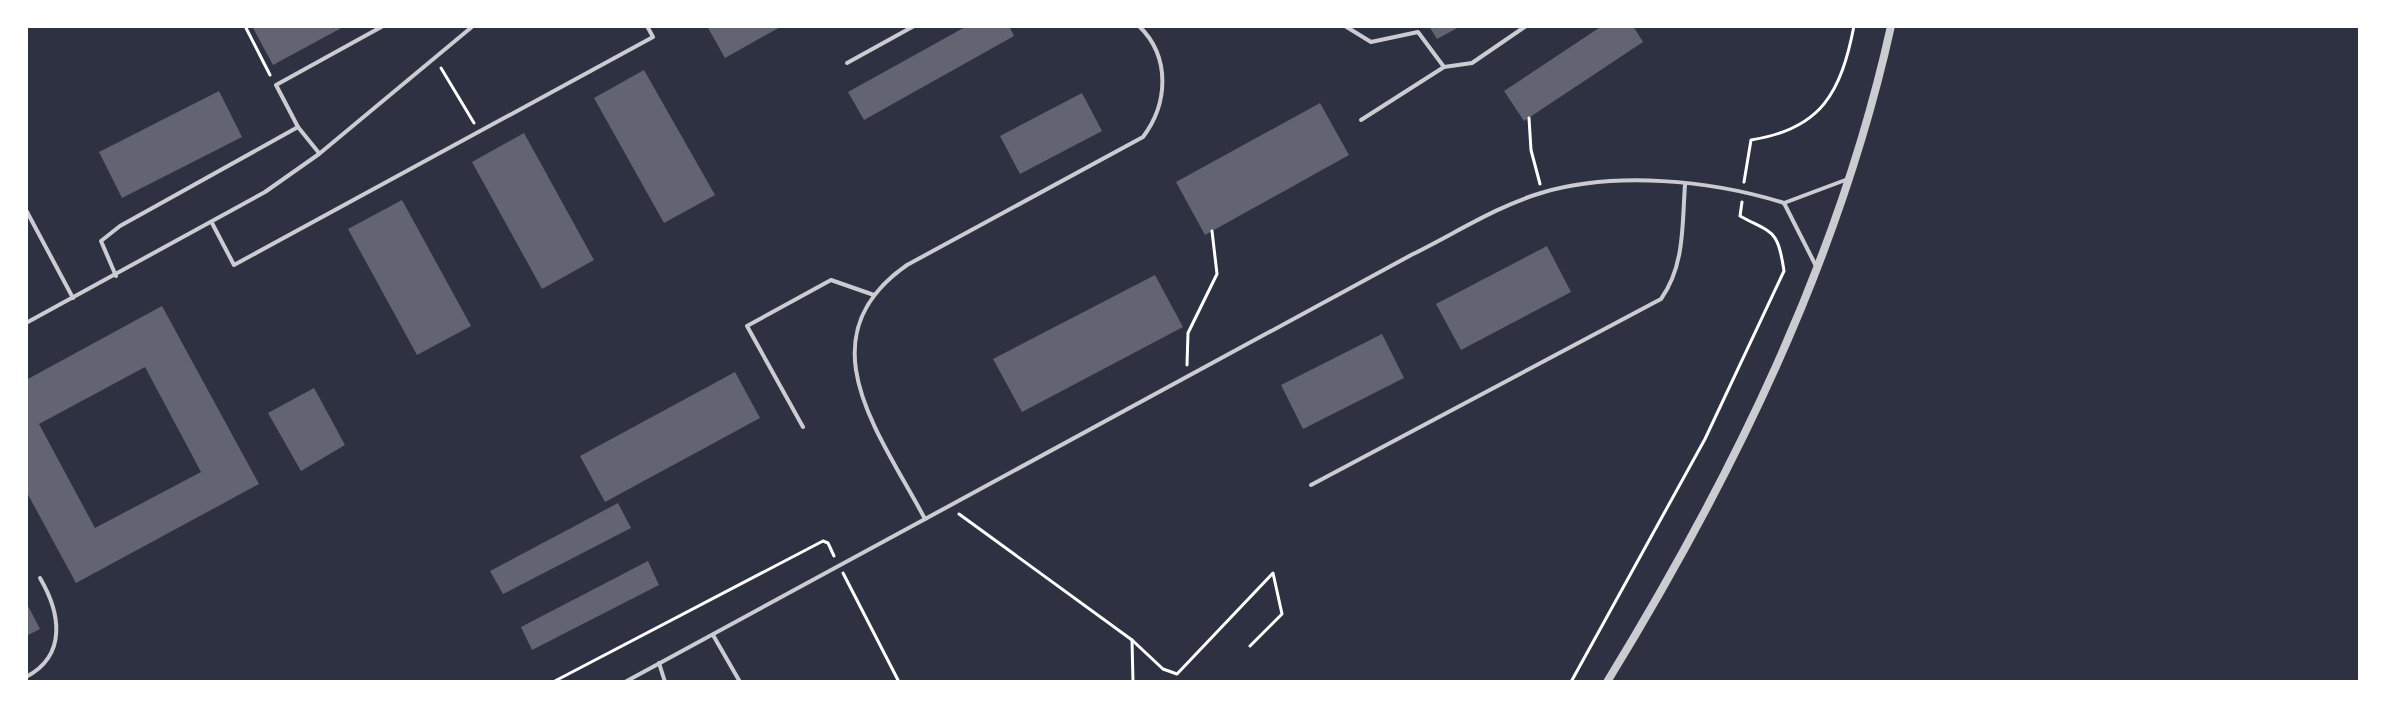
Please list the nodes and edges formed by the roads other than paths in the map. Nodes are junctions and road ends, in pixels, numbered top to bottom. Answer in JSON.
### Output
{"nodes":[{"id":1,"x":383,"y":26,"type":"edge"},
{"id":2,"x":647,"y":26,"type":"edge"},
{"id":3,"x":914,"y":26,"type":"edge"},
{"id":4,"x":1139,"y":26,"type":"edge"},
{"id":5,"x":1345,"y":26,"type":"edge"},
{"id":6,"x":1526,"y":26,"type":"edge"},
{"id":7,"x":1891,"y":26,"type":"edge"},
{"id":8,"x":471,"y":27,"type":"edge"},
{"id":9,"x":847,"y":63,"type":"dead end"},
{"id":10,"x":1444,"y":67,"type":"junction"},
{"id":11,"x":1361,"y":120,"type":"dead end"},
{"id":12,"x":298,"y":127,"type":"junction"},
{"id":13,"x":319,"y":154,"type":"junction"},
{"id":14,"x":1850,"y":179,"type":"junction"},
{"id":15,"x":1685,"y":185,"type":"junction"},
{"id":16,"x":1784,"y":203,"type":"junction"},
{"id":17,"x":26,"y":210,"type":"edge"},
{"id":18,"x":212,"y":223,"type":"junction"},
{"id":19,"x":1817,"y":268,"type":"junction"},
{"id":20,"x":116,"y":276,"type":"junction"},
{"id":21,"x":874,"y":295,"type":"junction"},
{"id":22,"x":73,"y":298,"type":"junction"},
{"id":23,"x":26,"y":323,"type":"edge"},
{"id":24,"x":803,"y":427,"type":"dead end"},
{"id":25,"x":1311,"y":485,"type":"dead end"},
{"id":26,"x":925,"y":519,"type":"junction"},
{"id":27,"x":40,"y":578,"type":"dead end"},
{"id":28,"x":713,"y":635,"type":"junction"},
{"id":29,"x":659,"y":663,"type":"junction"},
{"id":30,"x":26,"y":677,"type":"edge"},
{"id":31,"x":625,"y":682,"type":"edge"},
{"id":32,"x":665,"y":682,"type":"edge"},
{"id":33,"x":740,"y":682,"type":"edge"},
{"id":34,"x":1607,"y":682,"type":"edge"}],
"edges":[{"from":1,"to":12,"type":"lane"},
{"from":2,"to":18,"type":"lane"},
{"from":3,"to":9,"type":"lane"},
{"from":4,"to":21,"type":"lane"},
{"from":5,"to":10,"type":"lane"},
{"from":6,"to":10,"type":"lane"},
{"from":7,"to":14,"type":"street"},
{"from":8,"to":13,"type":"lane"},
{"from":10,"to":11,"type":"lane"},
{"from":12,"to":13,"type":"lane"},
{"from":12,"to":20,"type":"lane"},
{"from":13,"to":18,"type":"lane"},
{"from":14,"to":16,"type":"lane"},
{"from":14,"to":19,"type":"street"},
{"from":15,"to":16,"type":"lane"},
{"from":15,"to":25,"type":"lane"},
{"from":15,"to":26,"type":"lane"},
{"from":16,"to":19,"type":"lane"},
{"from":17,"to":22,"type":"lane"},
{"from":18,"to":20,"type":"lane"},
{"from":19,"to":34,"type":"street"},
{"from":20,"to":22,"type":"lane"},
{"from":21,"to":24,"type":"lane"},
{"from":21,"to":26,"type":"lane"},
{"from":22,"to":23,"type":"lane"},
{"from":26,"to":28,"type":"lane"},
{"from":27,"to":30,"type":"lane"},
{"from":28,"to":29,"type":"lane"},
{"from":28,"to":33,"type":"lane"},
{"from":29,"to":31,"type":"lane"},
{"from":29,"to":32,"type":"lane"}]}
